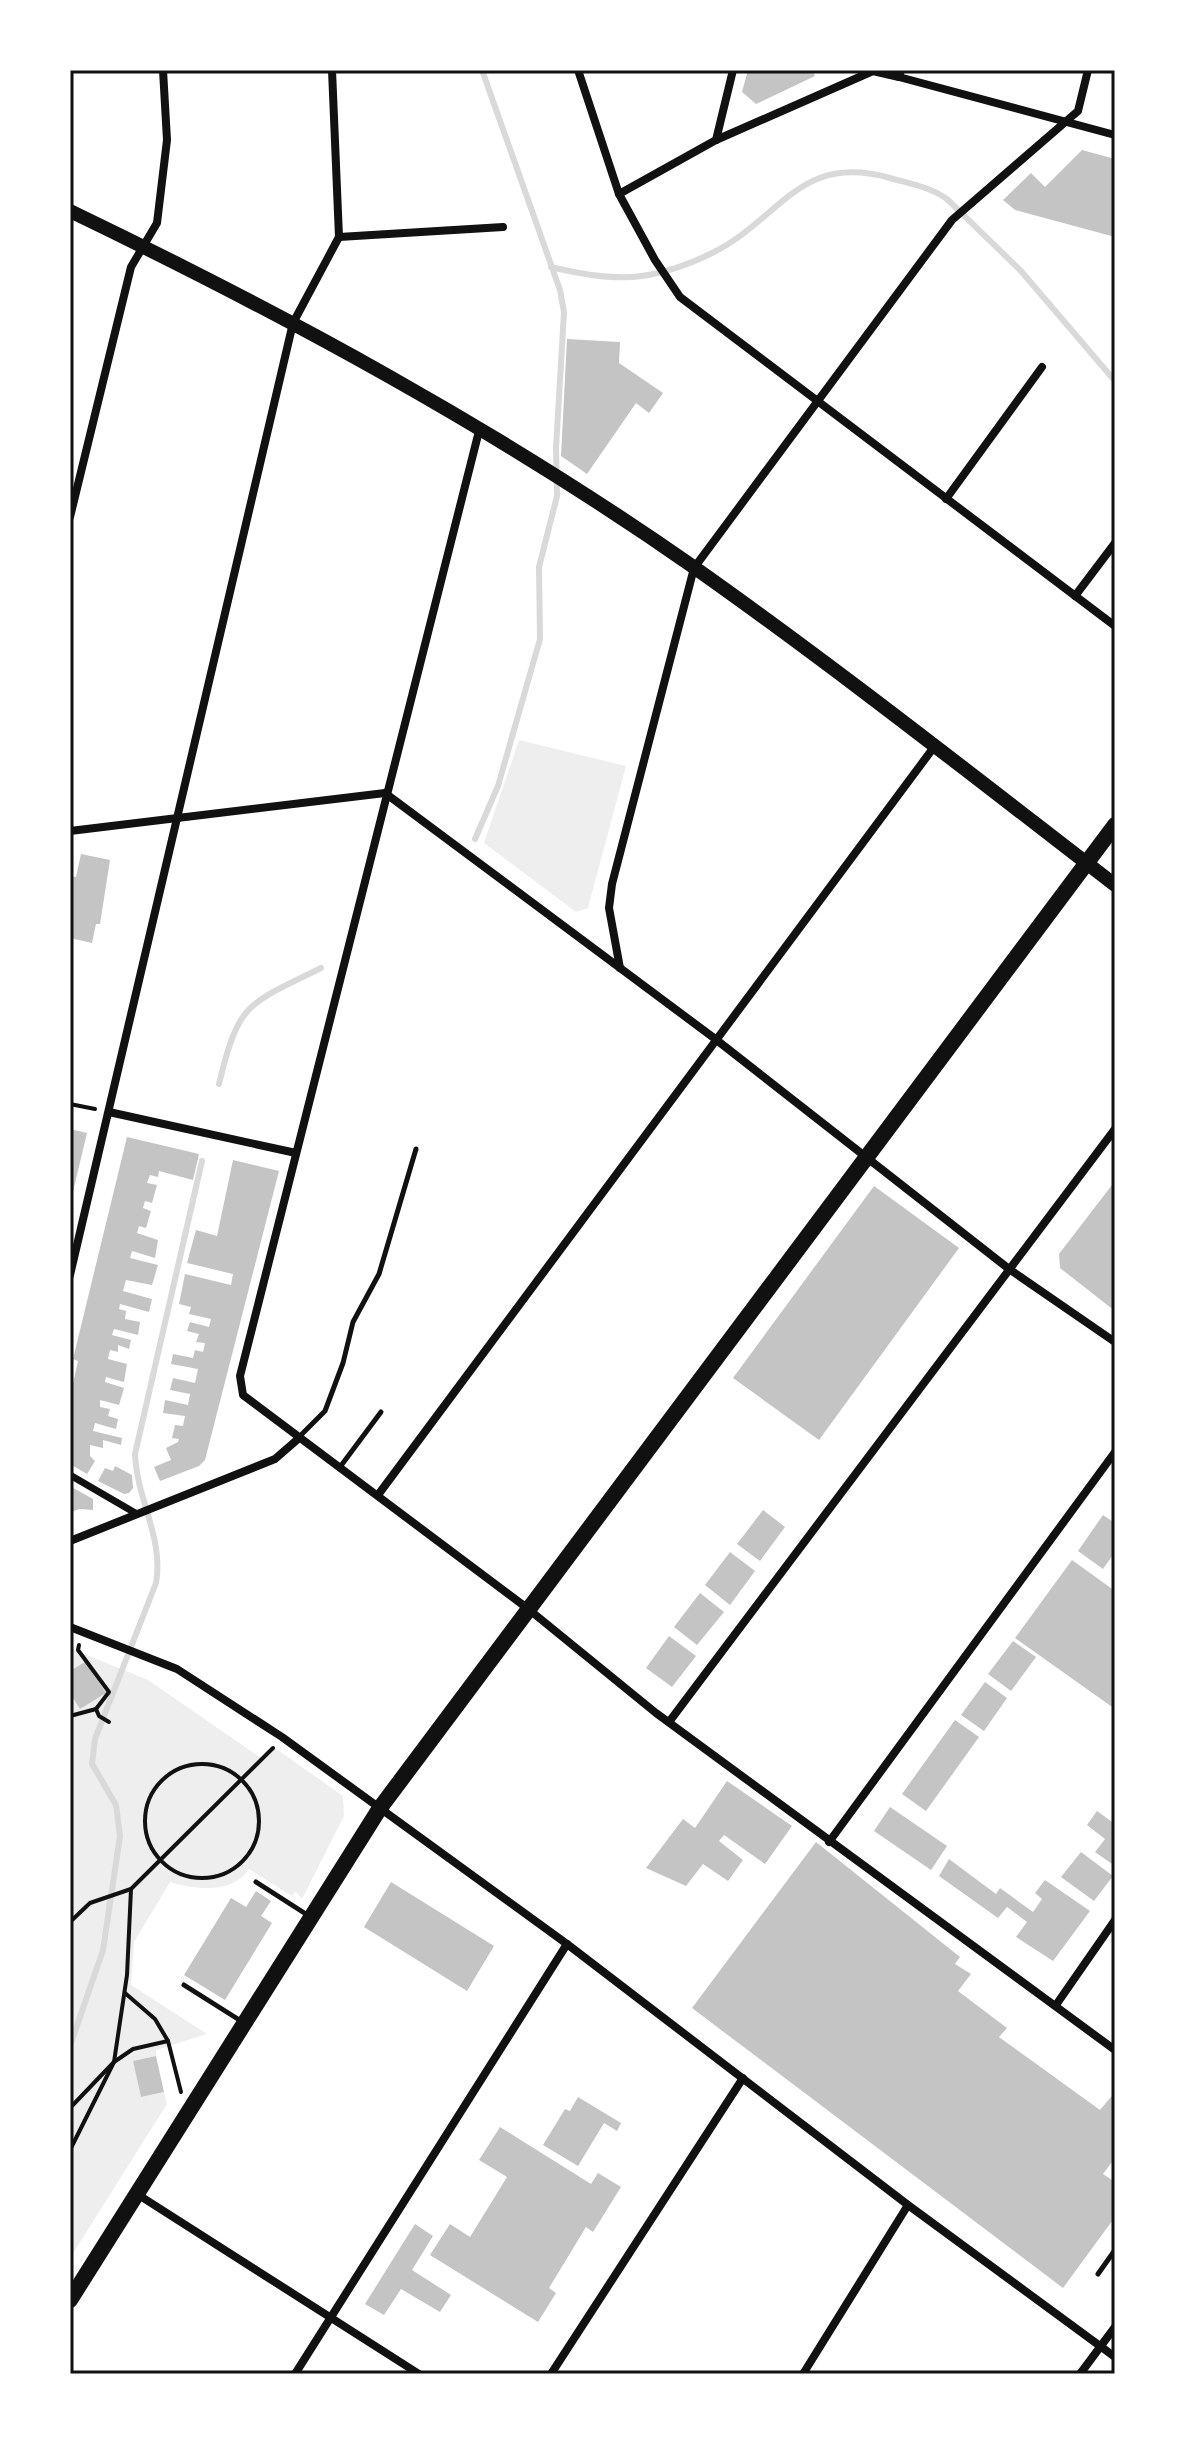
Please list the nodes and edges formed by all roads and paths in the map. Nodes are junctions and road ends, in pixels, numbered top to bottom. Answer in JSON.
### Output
{"nodes":[{"id":1,"x":163,"y":70,"type":"edge"},
{"id":2,"x":332,"y":70,"type":"edge"},
{"id":3,"x":578,"y":70,"type":"edge"},
{"id":4,"x":733,"y":70,"type":"edge"},
{"id":5,"x":1088,"y":70,"type":"edge"},
{"id":6,"x":900,"y":74,"type":"edge"},
{"id":7,"x":1065,"y":121,"type":"junction"},
{"id":8,"x":1115,"y":135,"type":"edge"},
{"id":9,"x":716,"y":140,"type":"junction"},
{"id":10,"x":619,"y":194,"type":"junction"},
{"id":11,"x":70,"y":211,"type":"edge"},
{"id":12,"x":503,"y":227,"type":"dead end"},
{"id":13,"x":339,"y":237,"type":"junction"},
{"id":14,"x":144,"y":246,"type":"junction"},
{"id":15,"x":293,"y":323,"type":"junction"},
{"id":16,"x":1042,"y":367,"type":"dead end"},
{"id":17,"x":817,"y":400,"type":"junction"},
{"id":18,"x":479,"y":431,"type":"junction"},
{"id":19,"x":946,"y":499,"type":"junction"},
{"id":20,"x":70,"y":517,"type":"edge"},
{"id":21,"x":1115,"y":543,"type":"edge"},
{"id":22,"x":694,"y":568,"type":"junction"},
{"id":23,"x":1075,"y":596,"type":"junction"},
{"id":24,"x":1115,"y":626,"type":"edge"},
{"id":25,"x":934,"y":747,"type":"junction"},
{"id":26,"x":385,"y":793,"type":"junction"},
{"id":27,"x":175,"y":819,"type":"junction"},
{"id":28,"x":1115,"y":825,"type":"edge"},
{"id":29,"x":70,"y":831,"type":"edge"},
{"id":30,"x":1088,"y":864,"type":"junction"},
{"id":31,"x":1115,"y":885,"type":"edge"},
{"id":32,"x":620,"y":968,"type":"junction"},
{"id":33,"x":714,"y":1038,"type":"junction"},
{"id":34,"x":70,"y":1104,"type":"edge"},
{"id":35,"x":109,"y":1112,"type":"junction"},
{"id":36,"x":1115,"y":1129,"type":"edge"},
{"id":37,"x":416,"y":1149,"type":"dead end"},
{"id":38,"x":296,"y":1153,"type":"junction"},
{"id":39,"x":866,"y":1155,"type":"junction"},
{"id":40,"x":1009,"y":1269,"type":"junction"},
{"id":41,"x":70,"y":1275,"type":"edge"},
{"id":42,"x":1115,"y":1342,"type":"edge"},
{"id":43,"x":381,"y":1412,"type":"dead end"},
{"id":44,"x":298,"y":1439,"type":"junction"},
{"id":45,"x":1115,"y":1452,"type":"edge"},
{"id":46,"x":340,"y":1467,"type":"junction"},
{"id":47,"x":70,"y":1475,"type":"edge"},
{"id":48,"x":378,"y":1495,"type":"junction"},
{"id":49,"x":137,"y":1514,"type":"junction"},
{"id":50,"x":70,"y":1541,"type":"edge"},
{"id":51,"x":527,"y":1608,"type":"junction"},
{"id":52,"x":70,"y":1627,"type":"edge"},
{"id":53,"x":84,"y":1631,"type":"junction"},
{"id":54,"x":71,"y":1701,"type":"edge"},
{"id":55,"x":96,"y":1709,"type":"junction"},
{"id":56,"x":656,"y":1713,"type":"junction"},
{"id":57,"x":70,"y":1714,"type":"edge"},
{"id":58,"x":109,"y":1722,"type":"dead end"},
{"id":59,"x":650,"y":1722,"type":"dead end"},
{"id":60,"x":669,"y":1722,"type":"junction"},
{"id":61,"x":282,"y":1737,"type":"junction"},
{"id":62,"x":243,"y":1781,"type":"junction"},
{"id":63,"x":380,"y":1808,"type":"junction"},
{"id":64,"x":829,"y":1842,"type":"junction"},
{"id":65,"x":161,"y":1862,"type":"junction"},
{"id":66,"x":256,"y":1882,"type":"dead end"},
{"id":67,"x":131,"y":1889,"type":"junction"},
{"id":68,"x":311,"y":1917,"type":"junction"},
{"id":69,"x":1115,"y":1920,"type":"edge"},
{"id":70,"x":70,"y":1922,"type":"edge"},
{"id":71,"x":567,"y":1944,"type":"junction"},
{"id":72,"x":184,"y":1985,"type":"dead end"},
{"id":73,"x":124,"y":1992,"type":"junction"},
{"id":74,"x":1056,"y":2005,"type":"junction"},
{"id":75,"x":244,"y":2022,"type":"junction"},
{"id":76,"x":168,"y":2041,"type":"junction"},
{"id":77,"x":1115,"y":2050,"type":"edge"},
{"id":78,"x":114,"y":2062,"type":"junction"},
{"id":79,"x":743,"y":2078,"type":"junction"},
{"id":80,"x":70,"y":2108,"type":"edge"},
{"id":81,"x":186,"y":2113,"type":"junction"},
{"id":82,"x":70,"y":2150,"type":"edge"},
{"id":83,"x":135,"y":2193,"type":"junction"},
{"id":84,"x":908,"y":2205,"type":"junction"},
{"id":85,"x":1115,"y":2250,"type":"edge"},
{"id":86,"x":1098,"y":2274,"type":"dead end"},
{"id":87,"x":70,"y":2300,"type":"edge"},
{"id":88,"x":331,"y":2318,"type":"junction"},
{"id":89,"x":1115,"y":2327,"type":"edge"},
{"id":90,"x":1099,"y":2345,"type":"junction"},
{"id":91,"x":1115,"y":2357,"type":"edge"},
{"id":92,"x":295,"y":2374,"type":"edge"},
{"id":93,"x":419,"y":2374,"type":"edge"},
{"id":94,"x":551,"y":2374,"type":"edge"},
{"id":95,"x":803,"y":2374,"type":"edge"},
{"id":96,"x":1080,"y":2374,"type":"edge"}],
"edges":[{"from":1,"to":14,"type":"street"},
{"from":2,"to":13,"type":"street"},
{"from":3,"to":10,"type":"street"},
{"from":4,"to":9,"type":"street"},
{"from":5,"to":7,"type":"street"},
{"from":6,"to":7,"type":"street"},
{"from":6,"to":9,"type":"street"},
{"from":7,"to":8,"type":"street"},
{"from":7,"to":17,"type":"street"},
{"from":9,"to":10,"type":"street"},
{"from":10,"to":17,"type":"street"},
{"from":11,"to":14,"type":"street"},
{"from":12,"to":13,"type":"street"},
{"from":13,"to":15,"type":"street"},
{"from":14,"to":15,"type":"street"},
{"from":14,"to":20,"type":"street"},
{"from":15,"to":18,"type":"street"},
{"from":15,"to":27,"type":"street"},
{"from":16,"to":19,"type":"street"},
{"from":17,"to":19,"type":"street"},
{"from":17,"to":22,"type":"street"},
{"from":18,"to":22,"type":"street"},
{"from":18,"to":26,"type":"street"},
{"from":19,"to":23,"type":"street"},
{"from":21,"to":23,"type":"street"},
{"from":22,"to":25,"type":"street"},
{"from":22,"to":32,"type":"street"},
{"from":23,"to":24,"type":"street"},
{"from":25,"to":30,"type":"street"},
{"from":25,"to":33,"type":"street"},
{"from":26,"to":27,"type":"street"},
{"from":26,"to":32,"type":"street"},
{"from":26,"to":38,"type":"street"},
{"from":27,"to":29,"type":"street"},
{"from":27,"to":35,"type":"street"},
{"from":28,"to":30,"type":"main road"},
{"from":30,"to":31,"type":"street"},
{"from":30,"to":39,"type":"main road"},
{"from":32,"to":33,"type":"street"},
{"from":33,"to":39,"type":"street"},
{"from":33,"to":48,"type":"street"},
{"from":34,"to":35,"type":"path"},
{"from":35,"to":38,"type":"street"},
{"from":35,"to":41,"type":"street"},
{"from":36,"to":40,"type":"street"},
{"from":37,"to":44,"type":"lane"},
{"from":38,"to":44,"type":"street"},
{"from":39,"to":40,"type":"street"},
{"from":39,"to":51,"type":"main road"},
{"from":40,"to":42,"type":"street"},
{"from":40,"to":60,"type":"street"},
{"from":43,"to":46,"type":"lane"},
{"from":44,"to":46,"type":"street"},
{"from":44,"to":49,"type":"street"},
{"from":45,"to":64,"type":"street"},
{"from":46,"to":48,"type":"street"},
{"from":47,"to":49,"type":"street"},
{"from":48,"to":51,"type":"street"},
{"from":49,"to":50,"type":"street"},
{"from":51,"to":56,"type":"street"},
{"from":51,"to":63,"type":"main road"},
{"from":52,"to":53,"type":"street"},
{"from":53,"to":55,"type":"path"},
{"from":53,"to":61,"type":"street"},
{"from":54,"to":57,"type":"path"},
{"from":55,"to":57,"type":"path"},
{"from":55,"to":58,"type":"path"},
{"from":56,"to":59,"type":"lane"},
{"from":56,"to":60,"type":"street"},
{"from":60,"to":64,"type":"street"},
{"from":61,"to":62,"type":"path"},
{"from":61,"to":63,"type":"street"},
{"from":62,"to":65,"type":"path"},
{"from":62,"to":65,"type":"path"},
{"from":62,"to":65,"type":"path"},
{"from":63,"to":68,"type":"main road"},
{"from":63,"to":71,"type":"street"},
{"from":64,"to":74,"type":"street"},
{"from":65,"to":67,"type":"path"},
{"from":66,"to":68,"type":"lane"},
{"from":67,"to":70,"type":"path"},
{"from":67,"to":73,"type":"path"},
{"from":68,"to":75,"type":"main road"},
{"from":69,"to":74,"type":"street"},
{"from":71,"to":79,"type":"street"},
{"from":71,"to":88,"type":"street"},
{"from":72,"to":75,"type":"lane"},
{"from":73,"to":76,"type":"path"},
{"from":73,"to":78,"type":"path"},
{"from":74,"to":77,"type":"street"},
{"from":75,"to":81,"type":"main road"},
{"from":76,"to":78,"type":"path"},
{"from":76,"to":81,"type":"path"},
{"from":78,"to":80,"type":"path"},
{"from":78,"to":82,"type":"path"},
{"from":79,"to":84,"type":"street"},
{"from":79,"to":94,"type":"street"},
{"from":81,"to":83,"type":"main road"},
{"from":83,"to":87,"type":"main road"},
{"from":83,"to":88,"type":"street"},
{"from":84,"to":90,"type":"street"},
{"from":84,"to":95,"type":"street"},
{"from":85,"to":86,"type":"lane"},
{"from":88,"to":92,"type":"street"},
{"from":88,"to":93,"type":"street"},
{"from":89,"to":90,"type":"street"},
{"from":90,"to":91,"type":"street"},
{"from":90,"to":96,"type":"street"}]}
